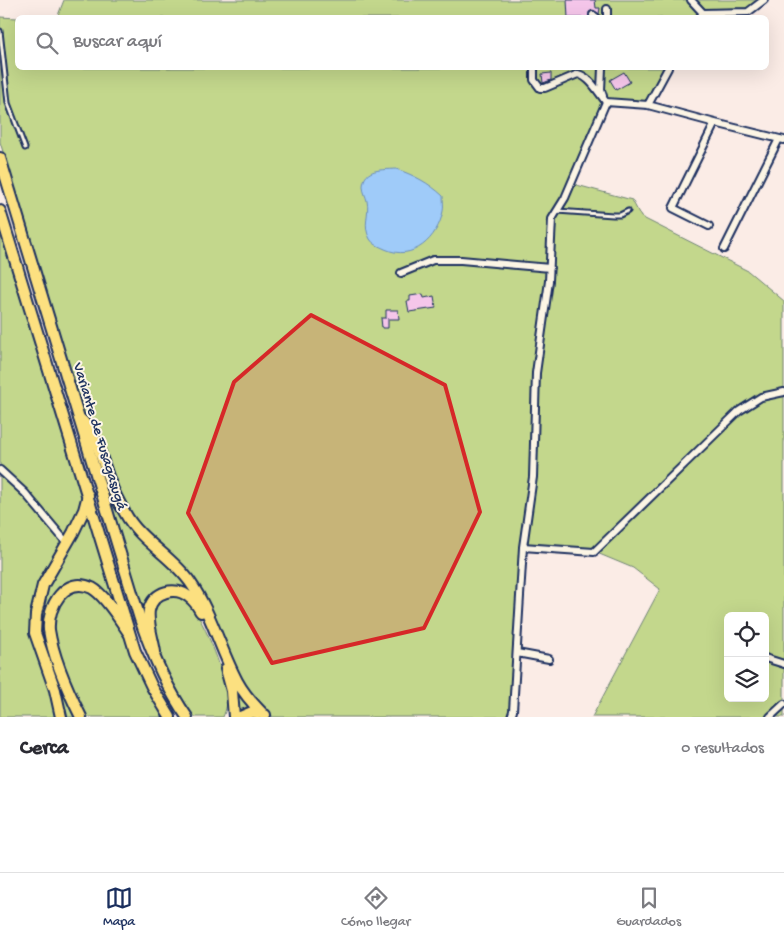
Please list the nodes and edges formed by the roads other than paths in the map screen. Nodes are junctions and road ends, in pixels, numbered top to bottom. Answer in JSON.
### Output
{"nodes":[{"id":1,"x":691,"y":0,"type":"edge"},
{"id":2,"x":764,"y":0,"type":"edge"},
{"id":3,"x":607,"y":9,"type":"dead end"},
{"id":4,"x":606,"y":15,"type":"edge"},
{"id":5,"x":701,"y":15,"type":"edge"},
{"id":6,"x":0,"y":32,"type":"edge"},
{"id":7,"x":534,"y":70,"type":"edge"},
{"id":8,"x":602,"y":70,"type":"edge"},
{"id":9,"x":667,"y":70,"type":"edge"},
{"id":10,"x":606,"y":102,"type":"junction"},
{"id":11,"x":648,"y":105,"type":"junction"},
{"id":12,"x":715,"y":123,"type":"junction"},
{"id":13,"x":782,"y":140,"type":"edge"},
{"id":14,"x":25,"y":148,"type":"dead end"},
{"id":15,"x":0,"y":158,"type":"edge"},
{"id":16,"x":0,"y":211,"type":"edge"},
{"id":17,"x":556,"y":211,"type":"junction"},
{"id":18,"x":628,"y":211,"type":"dead end"},
{"id":19,"x":709,"y":226,"type":"dead end"},
{"id":20,"x":724,"y":249,"type":"dead end"},
{"id":21,"x":550,"y":268,"type":"junction"},
{"id":22,"x":401,"y":272,"type":"dead end"},
{"id":23,"x":784,"y":392,"type":"edge"},
{"id":24,"x":79,"y":418,"type":"junction"},
{"id":25,"x":0,"y":470,"type":"edge"},
{"id":26,"x":88,"y":495,"type":"junction"},
{"id":27,"x":67,"y":543,"type":"junction"},
{"id":28,"x":523,"y":547,"type":"junction"},
{"id":29,"x":131,"y":636,"type":"junction"},
{"id":30,"x":517,"y":653,"type":"junction"},
{"id":31,"x":549,"y":659,"type":"dead end"},
{"id":32,"x":769,"y":659,"type":"edge"},
{"id":33,"x":784,"y":664,"type":"edge"},
{"id":34,"x":158,"y":665,"type":"junction"},
{"id":35,"x":232,"y":697,"type":"junction"},
{"id":36,"x":784,"y":704,"type":"edge"},
{"id":37,"x":265,"y":716,"type":"edge"},
{"id":38,"x":61,"y":717,"type":"edge"},
{"id":39,"x":81,"y":717,"type":"edge"},
{"id":40,"x":170,"y":717,"type":"edge"},
{"id":41,"x":187,"y":717,"type":"edge"},
{"id":42,"x":228,"y":717,"type":"edge"},
{"id":43,"x":234,"y":717,"type":"edge"},
{"id":44,"x":240,"y":717,"type":"edge"},
{"id":45,"x":511,"y":717,"type":"edge"},
{"id":46,"x":770,"y":717,"type":"edge"}],
"edges":[{"from":1,"to":5,"type":"street"},
{"from":2,"to":5,"type":"street"},
{"from":3,"to":4,"type":"street"},
{"from":6,"to":14,"type":"lane"},
{"from":7,"to":10,"type":"street"},
{"from":8,"to":10,"type":"street"},
{"from":9,"to":11,"type":"street"},
{"from":10,"to":11,"type":"street"},
{"from":10,"to":17,"type":"street"},
{"from":11,"to":12,"type":"street"},
{"from":12,"to":13,"type":"street"},
{"from":12,"to":19,"type":"street"},
{"from":13,"to":20,"type":"street"},
{"from":15,"to":24,"type":"main road","name":"Variante de Fusagasugá"},
{"from":16,"to":26,"type":"main road","name":"Variante de Fusagasugá"},
{"from":17,"to":18,"type":"lane"},
{"from":17,"to":21,"type":"street"},
{"from":21,"to":22,"type":"street"},
{"from":21,"to":28,"type":"street"},
{"from":23,"to":28,"type":"street"},
{"from":24,"to":34,"type":"main road","name":"Variante de Fusagasugá"},
{"from":24,"to":37,"type":"main road"},
{"from":25,"to":27,"type":"street"},
{"from":26,"to":27,"type":"main road"},
{"from":26,"to":29,"type":"main road","name":"Variante de Fusagasugá"},
{"from":27,"to":38,"type":"main road"},
{"from":28,"to":30,"type":"street"},
{"from":29,"to":39,"type":"main road"},
{"from":29,"to":40,"type":"main road"},
{"from":30,"to":31,"type":"street"},
{"from":30,"to":45,"type":"street"},
{"from":32,"to":33,"type":"street"},
{"from":34,"to":35,"type":"main road"},
{"from":34,"to":41,"type":"main road","name":"Variante de Fusagasugá"},
{"from":35,"to":42,"type":"main road"},
{"from":35,"to":43,"type":"main road"},
{"from":36,"to":46,"type":"street"},
{"from":37,"to":44,"type":"main road"}]}
